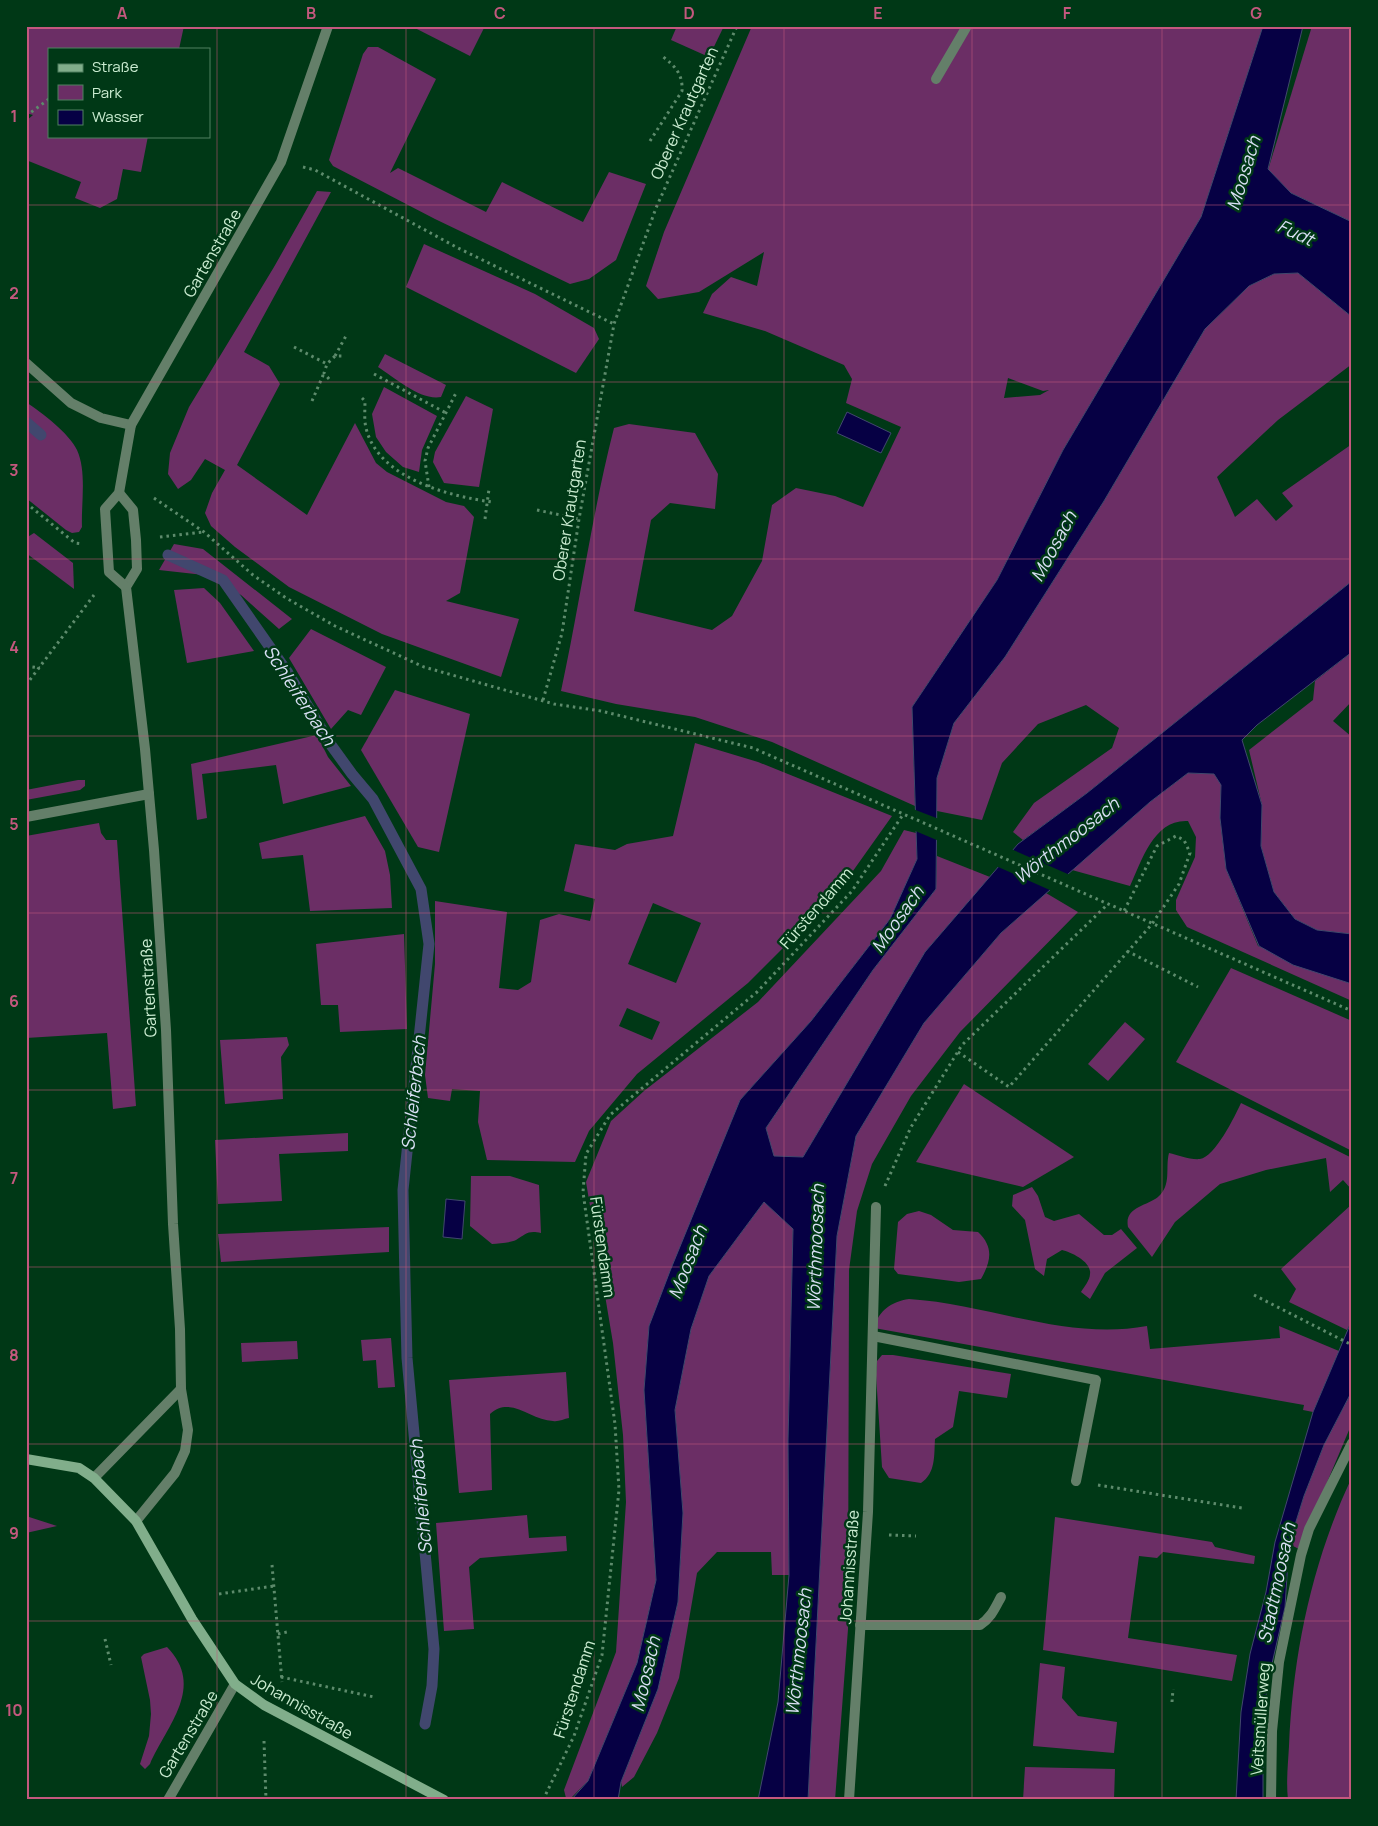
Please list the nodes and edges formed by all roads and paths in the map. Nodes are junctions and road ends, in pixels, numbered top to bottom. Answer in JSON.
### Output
{"nodes":[{"id":1,"x":328,"y":26,"type":"edge"},
{"id":2,"x":737,"y":26,"type":"edge"},
{"id":3,"x":967,"y":26,"type":"edge"},
{"id":4,"x":662,"y":56,"type":"dead end"},
{"id":5,"x":936,"y":79,"type":"dead end"},
{"id":6,"x":48,"y":100,"type":"edge"},
{"id":7,"x":26,"y":116,"type":"edge"},
{"id":8,"x":650,"y":141,"type":"dead end"},
{"id":9,"x":281,"y":162,"type":"junction"},
{"id":10,"x":614,"y":324,"type":"junction"},
{"id":11,"x":347,"y":334,"type":"dead end"},
{"id":12,"x":294,"y":347,"type":"dead end"},
{"id":13,"x":336,"y":356,"type":"junction"},
{"id":14,"x":342,"y":356,"type":"dead end"},
{"id":15,"x":26,"y":363,"type":"edge"},
{"id":16,"x":327,"y":364,"type":"junction"},
{"id":17,"x":324,"y":372,"type":"junction"},
{"id":18,"x":374,"y":374,"type":"dead end"},
{"id":19,"x":330,"y":379,"type":"dead end"},
{"id":20,"x":457,"y":391,"type":"dead end"},
{"id":21,"x":362,"y":398,"type":"dead end"},
{"id":22,"x":312,"y":401,"type":"dead end"},
{"id":23,"x":446,"y":413,"type":"junction"},
{"id":24,"x":131,"y":425,"type":"junction"},
{"id":25,"x":430,"y":488,"type":"junction"},
{"id":26,"x":489,"y":489,"type":"dead end"},
{"id":27,"x":120,"y":492,"type":"junction"},
{"id":28,"x":151,"y":496,"type":"dead end"},
{"id":29,"x":489,"y":502,"type":"junction"},
{"id":30,"x":26,"y":503,"type":"edge"},
{"id":31,"x":537,"y":510,"type":"dead end"},
{"id":32,"x":485,"y":519,"type":"dead end"},
{"id":33,"x":579,"y":519,"type":"junction"},
{"id":34,"x":204,"y":532,"type":"junction"},
{"id":35,"x":151,"y":538,"type":"dead end"},
{"id":36,"x":89,"y":545,"type":"dead end"},
{"id":37,"x":126,"y":587,"type":"junction"},
{"id":38,"x":94,"y":595,"type":"dead end"},
{"id":39,"x":26,"y":666,"type":"edge"},
{"id":40,"x":40,"y":668,"type":"junction"},
{"id":41,"x":26,"y":685,"type":"edge"},
{"id":42,"x":544,"y":700,"type":"junction"},
{"id":43,"x":149,"y":794,"type":"junction"},
{"id":44,"x":904,"y":813,"type":"junction"},
{"id":45,"x":26,"y":817,"type":"edge"},
{"id":46,"x":1108,"y":904,"type":"junction"},
{"id":47,"x":1124,"y":911,"type":"junction"},
{"id":48,"x":1152,"y":924,"type":"junction"},
{"id":49,"x":1127,"y":951,"type":"junction"},
{"id":50,"x":1198,"y":987,"type":"dead end"},
{"id":51,"x":1352,"y":1011,"type":"edge"},
{"id":52,"x":958,"y":1052,"type":"junction"},
{"id":53,"x":876,"y":1207,"type":"joint"},
{"id":54,"x":1254,"y":1295,"type":"dead end"},
{"id":55,"x":873,"y":1336,"type":"junction"},
{"id":56,"x":1352,"y":1345,"type":"edge"},
{"id":57,"x":181,"y":1389,"type":"junction"},
{"id":58,"x":1352,"y":1444,"type":"edge"},
{"id":59,"x":26,"y":1459,"type":"edge"},
{"id":60,"x":94,"y":1478,"type":"junction"},
{"id":61,"x":1076,"y":1481,"type":"joint"},
{"id":62,"x":1242,"y":1508,"type":"dead end"},
{"id":63,"x":136,"y":1521,"type":"junction"},
{"id":64,"x":272,"y":1565,"type":"dead end"},
{"id":65,"x":274,"y":1586,"type":"junction"},
{"id":66,"x":219,"y":1594,"type":"dead end"},
{"id":67,"x":1001,"y":1597,"type":"dead end"},
{"id":68,"x":860,"y":1625,"type":"junction"},
{"id":69,"x":287,"y":1632,"type":"dead end"},
{"id":70,"x":278,"y":1634,"type":"junction"},
{"id":71,"x":104,"y":1639,"type":"dead end"},
{"id":72,"x":111,"y":1666,"type":"dead end"},
{"id":73,"x":235,"y":1684,"type":"junction"},
{"id":74,"x":1173,"y":1689,"type":"dead end"},
{"id":75,"x":374,"y":1697,"type":"dead end"},
{"id":76,"x":1172,"y":1702,"type":"dead end"},
{"id":77,"x":264,"y":1741,"type":"dead end"},
{"id":78,"x":168,"y":1800,"type":"edge"},
{"id":79,"x":266,"y":1800,"type":"edge"},
{"id":80,"x":444,"y":1800,"type":"edge"},
{"id":81,"x":543,"y":1800,"type":"edge"},
{"id":82,"x":849,"y":1800,"type":"edge"},
{"id":83,"x":1271,"y":1800,"type":"edge"}],
"edges":[{"from":1,"to":9,"type":"street","name":"Gartenstraße"},
{"from":2,"to":10,"type":"path","name":"Oberer Krautgarten"},
{"from":3,"to":5,"type":"street"},
{"from":4,"to":8,"type":"path"},
{"from":6,"to":7,"type":"path"},
{"from":9,"to":10,"type":"path"},
{"from":9,"to":24,"type":"street","name":"Gartenstraße"},
{"from":10,"to":33,"type":"path","name":"Oberer Krautgarten"},
{"from":11,"to":13,"type":"path"},
{"from":12,"to":16,"type":"path"},
{"from":13,"to":14,"type":"path"},
{"from":13,"to":16,"type":"path"},
{"from":15,"to":24,"type":"street"},
{"from":16,"to":17,"type":"path"},
{"from":17,"to":19,"type":"path"},
{"from":17,"to":22,"type":"path"},
{"from":18,"to":23,"type":"path"},
{"from":20,"to":23,"type":"path"},
{"from":21,"to":25,"type":"path"},
{"from":23,"to":25,"type":"path"},
{"from":24,"to":27,"type":"street","name":"Gartenstraße"},
{"from":25,"to":29,"type":"path"},
{"from":26,"to":29,"type":"path"},
{"from":27,"to":37,"type":"street"},
{"from":27,"to":37,"type":"street","name":"Gartenstraße"},
{"from":28,"to":34,"type":"path"},
{"from":29,"to":32,"type":"path"},
{"from":30,"to":36,"type":"path"},
{"from":31,"to":33,"type":"path"},
{"from":33,"to":42,"type":"path","name":"Oberer Krautgarten"},
{"from":34,"to":35,"type":"path"},
{"from":34,"to":42,"type":"path"},
{"from":37,"to":43,"type":"street","name":"Gartenstraße"},
{"from":38,"to":40,"type":"path"},
{"from":39,"to":40,"type":"path"},
{"from":40,"to":41,"type":"path"},
{"from":42,"to":44,"type":"path"},
{"from":43,"to":45,"type":"street"},
{"from":43,"to":57,"type":"street","name":"Gartenstraße"},
{"from":44,"to":46,"type":"path"},
{"from":44,"to":81,"type":"path","name":"Fürstendamm"},
{"from":46,"to":47,"type":"path"},
{"from":46,"to":52,"type":"path"},
{"from":47,"to":48,"type":"path"},
{"from":47,"to":48,"type":"path"},
{"from":48,"to":49,"type":"path"},
{"from":48,"to":51,"type":"path"},
{"from":49,"to":50,"type":"path"},
{"from":49,"to":52,"type":"path"},
{"from":52,"to":53,"type":"path"},
{"from":53,"to":55,"type":"street","name":"Johannisstraße"},
{"from":54,"to":56,"type":"path"},
{"from":55,"to":61,"type":"street"},
{"from":55,"to":68,"type":"street","name":"Johannisstraße"},
{"from":57,"to":60,"type":"street"},
{"from":57,"to":63,"type":"street","name":"Gartenstraße"},
{"from":58,"to":83,"type":"street","name":"Veitsmüllerweg"},
{"from":59,"to":60,"type":"main road","name":"Johannisstraße"},
{"from":60,"to":63,"type":"main road","name":"Johannisstraße"},
{"from":61,"to":62,"type":"path"},
{"from":63,"to":73,"type":"main road","name":"Johannisstraße"},
{"from":64,"to":65,"type":"path"},
{"from":65,"to":66,"type":"path"},
{"from":65,"to":70,"type":"path"},
{"from":67,"to":68,"type":"street"},
{"from":68,"to":82,"type":"street","name":"Johannisstraße"},
{"from":69,"to":70,"type":"path"},
{"from":70,"to":75,"type":"path"},
{"from":71,"to":72,"type":"path"},
{"from":73,"to":78,"type":"street","name":"Gartenstraße"},
{"from":73,"to":80,"type":"main road","name":"Johannisstraße"},
{"from":74,"to":76,"type":"path"},
{"from":77,"to":79,"type":"path"}]}
